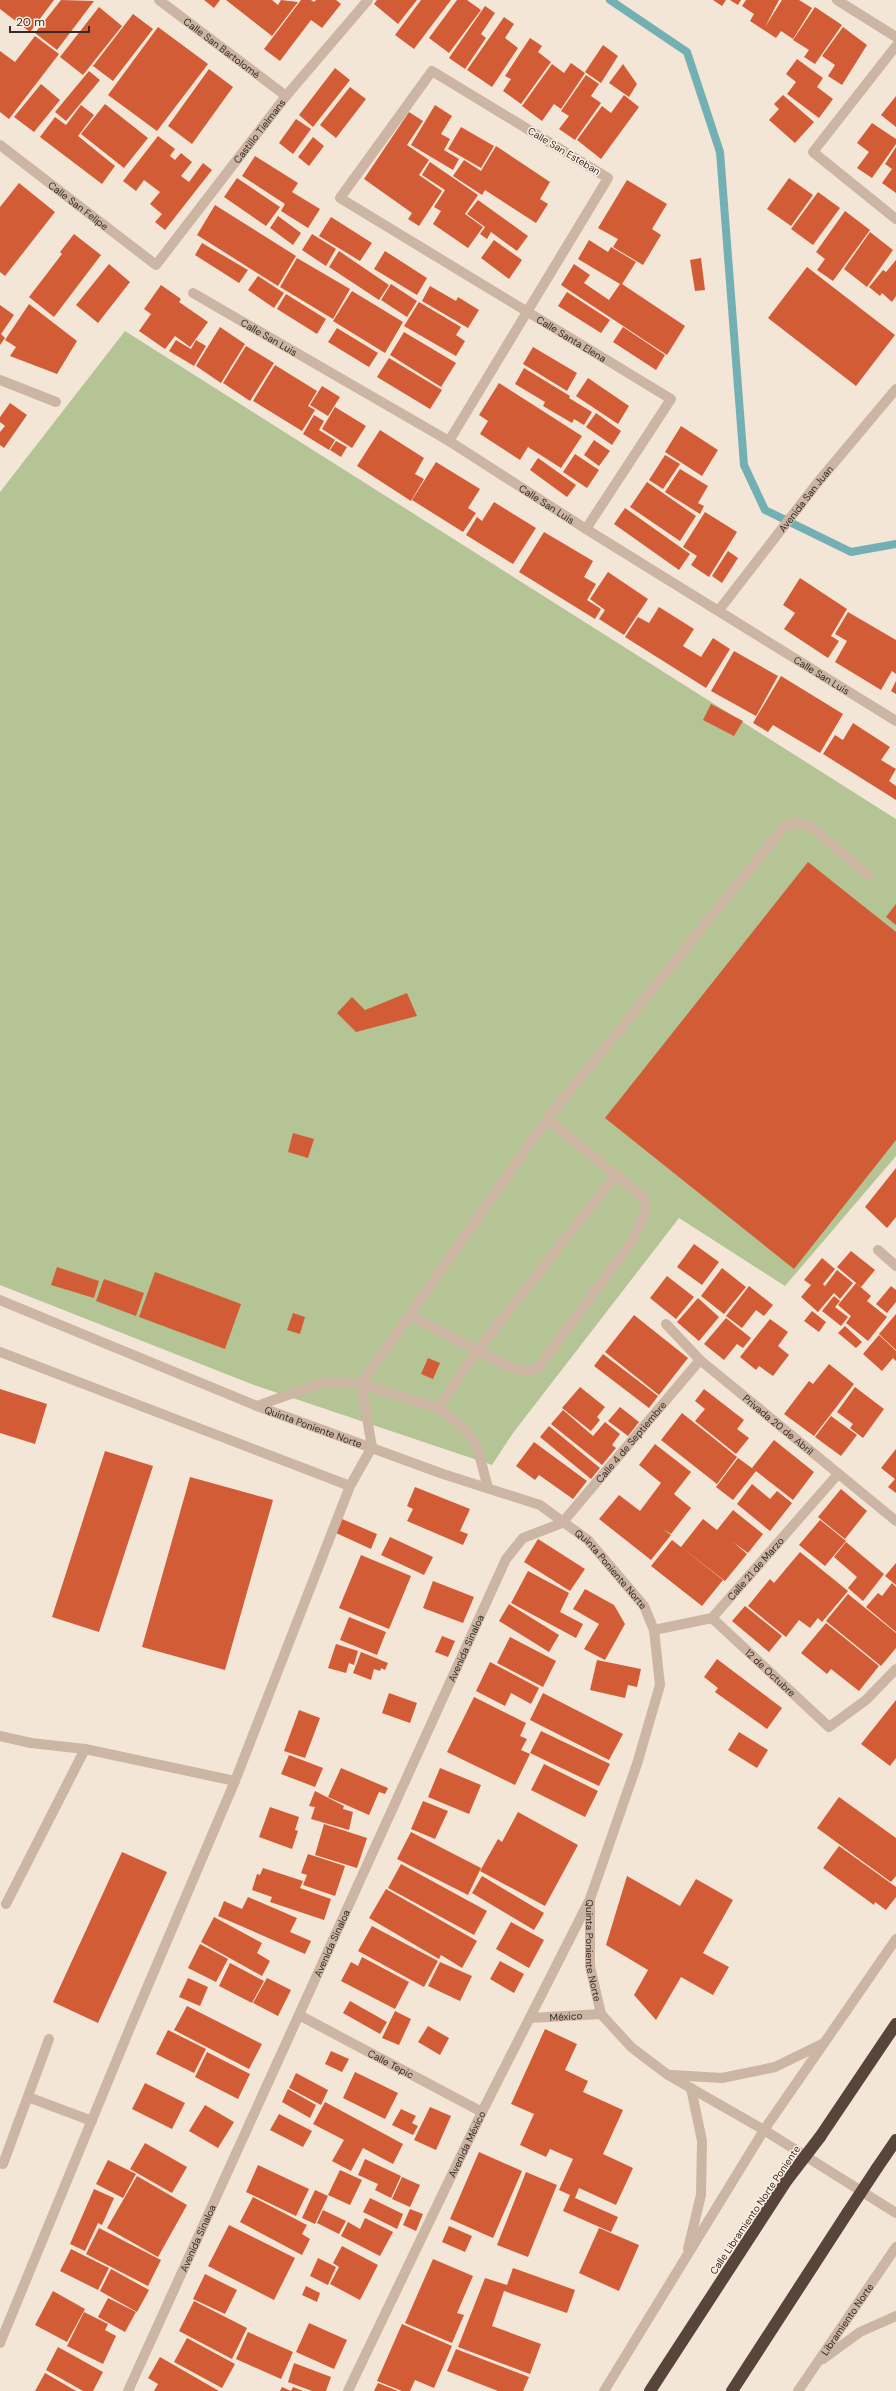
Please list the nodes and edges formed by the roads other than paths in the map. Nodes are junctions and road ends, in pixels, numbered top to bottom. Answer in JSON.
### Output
{"nodes":[{"id":1,"x":159,"y":0,"type":"edge"},
{"id":2,"x":368,"y":0,"type":"edge"},
{"id":3,"x":837,"y":0,"type":"edge"},
{"id":4,"x":896,"y":37,"type":"edge"},
{"id":5,"x":896,"y":46,"type":"edge"},
{"id":6,"x":286,"y":96,"type":"junction"},
{"id":7,"x":0,"y":145,"type":"edge"},
{"id":8,"x":340,"y":198,"type":"joint"},
{"id":9,"x":896,"y":219,"type":"edge"},
{"id":10,"x":156,"y":266,"type":"joint"},
{"id":11,"x":193,"y":293,"type":"dead end"},
{"id":12,"x":526,"y":311,"type":"junction"},
{"id":13,"x":0,"y":380,"type":"edge"},
{"id":14,"x":896,"y":389,"type":"edge"},
{"id":15,"x":56,"y":402,"type":"dead end"},
{"id":16,"x":449,"y":441,"type":"junction"},
{"id":17,"x":586,"y":529,"type":"junction"},
{"id":18,"x":719,"y":610,"type":"junction"},
{"id":19,"x":896,"y":721,"type":"edge"},
{"id":20,"x":869,"y":876,"type":"dead end"},
{"id":21,"x":547,"y":1119,"type":"junction"},
{"id":22,"x":615,"y":1176,"type":"junction"},
{"id":23,"x":878,"y":1250,"type":"dead end"},
{"id":24,"x":896,"y":1266,"type":"edge"},
{"id":25,"x":0,"y":1300,"type":"edge"},
{"id":26,"x":409,"y":1315,"type":"junction"},
{"id":27,"x":666,"y":1324,"type":"dead end"},
{"id":28,"x":477,"y":1351,"type":"junction"},
{"id":29,"x":0,"y":1352,"type":"edge"},
{"id":30,"x":700,"y":1360,"type":"junction"},
{"id":31,"x":360,"y":1384,"type":"junction"},
{"id":32,"x":257,"y":1406,"type":"junction"},
{"id":33,"x":438,"y":1408,"type":"junction"},
{"id":34,"x":372,"y":1446,"type":"junction"},
{"id":35,"x":838,"y":1474,"type":"junction"},
{"id":36,"x":350,"y":1486,"type":"junction"},
{"id":37,"x":488,"y":1488,"type":"junction"},
{"id":38,"x":896,"y":1521,"type":"edge"},
{"id":39,"x":562,"y":1523,"type":"junction"},
{"id":40,"x":712,"y":1618,"type":"junction"},
{"id":41,"x":654,"y":1630,"type":"junction"},
{"id":42,"x":896,"y":1669,"type":"edge"},
{"id":43,"x":0,"y":1736,"type":"edge"},
{"id":44,"x":85,"y":1749,"type":"junction"},
{"id":45,"x":235,"y":1782,"type":"junction"},
{"id":46,"x":590,"y":1899,"type":"junction"},
{"id":47,"x":6,"y":1904,"type":"dead end"},
{"id":48,"x":896,"y":1939,"type":"edge"},
{"id":49,"x":601,"y":2014,"type":"junction"},
{"id":50,"x":299,"y":2016,"type":"junction"},
{"id":51,"x":530,"y":2018,"type":"junction"},
{"id":52,"x":896,"y":2024,"type":"edge"},
{"id":53,"x":49,"y":2038,"type":"dead end"},
{"id":54,"x":824,"y":2043,"type":"junction"},
{"id":55,"x":668,"y":2075,"type":"junction"},
{"id":56,"x":691,"y":2088,"type":"junction"},
{"id":57,"x":28,"y":2096,"type":"junction"},
{"id":58,"x":482,"y":2112,"type":"junction"},
{"id":59,"x":92,"y":2121,"type":"junction"},
{"id":60,"x":764,"y":2130,"type":"junction"},
{"id":61,"x":896,"y":2140,"type":"edge"},
{"id":62,"x":3,"y":2164,"type":"dead end"},
{"id":63,"x":896,"y":2214,"type":"edge"},
{"id":64,"x":896,"y":2247,"type":"edge"},
{"id":65,"x":686,"y":2258,"type":"junction"},
{"id":66,"x":896,"y":2316,"type":"edge"},
{"id":67,"x":0,"y":2343,"type":"edge"},
{"id":68,"x":817,"y":2363,"type":"junction"},
{"id":69,"x":128,"y":2391,"type":"edge"},
{"id":70,"x":348,"y":2391,"type":"edge"},
{"id":71,"x":604,"y":2391,"type":"edge"},
{"id":72,"x":650,"y":2391,"type":"edge"},
{"id":73,"x":732,"y":2391,"type":"edge"},
{"id":74,"x":798,"y":2391,"type":"edge"}],
"edges":[{"from":1,"to":6,"type":"street","name":"Calle San Bartolomé"},
{"from":2,"to":6,"type":"street","name":"Castillo Tielmans"},
{"from":3,"to":4,"type":"street"},
{"from":5,"to":9,"type":"street"},
{"from":6,"to":10,"type":"street","name":"Castillo Tielmans"},
{"from":7,"to":10,"type":"street","name":"Calle San Felipe"},
{"from":8,"to":12,"type":"street","name":"Calle Santa Elena"},
{"from":8,"to":12,"type":"street","name":"Calle San Esteban"},
{"from":11,"to":16,"type":"street","name":"Calle San Luis"},
{"from":12,"to":16,"type":"street","name":"Calle San Esteban"},
{"from":12,"to":17,"type":"street","name":"Calle Santa Elena"},
{"from":13,"to":15,"type":"street"},
{"from":14,"to":18,"type":"street","name":"Avenida San Juan"},
{"from":16,"to":17,"type":"street","name":"Calle San Luis"},
{"from":17,"to":18,"type":"street","name":"Calle San Luis"},
{"from":18,"to":19,"type":"street","name":"Calle San Luis"},
{"from":20,"to":21,"type":"street"},
{"from":21,"to":22,"type":"street"},
{"from":21,"to":26,"type":"street"},
{"from":22,"to":28,"type":"street"},
{"from":22,"to":28,"type":"street"},
{"from":23,"to":24,"type":"street"},
{"from":25,"to":32,"type":"street","name":"Quinta Poniente Norte"},
{"from":26,"to":28,"type":"street"},
{"from":26,"to":31,"type":"street"},
{"from":27,"to":30,"type":"street","name":"Privada 20 de Abril"},
{"from":28,"to":33,"type":"street"},
{"from":29,"to":36,"type":"street"},
{"from":30,"to":35,"type":"street","name":"Privada 20 de Abril"},
{"from":30,"to":39,"type":"street","name":"Calle 4 de Septiembre"},
{"from":31,"to":32,"type":"street"},
{"from":31,"to":33,"type":"street"},
{"from":31,"to":34,"type":"street"},
{"from":32,"to":34,"type":"street","name":"Quinta Poniente Norte"},
{"from":33,"to":37,"type":"street"},
{"from":34,"to":36,"type":"street"},
{"from":34,"to":37,"type":"street","name":"Quinta Poniente Norte"},
{"from":35,"to":38,"type":"street","name":"Privada 20 de Abril"},
{"from":35,"to":40,"type":"street","name":"Calle 21 de Marzo"},
{"from":36,"to":45,"type":"street"},
{"from":37,"to":39,"type":"street","name":"Quinta Poniente Norte"},
{"from":39,"to":41,"type":"street","name":"Quinta Poniente Norte"},
{"from":39,"to":50,"type":"street","name":"Avenida Sinaloa"},
{"from":40,"to":41,"type":"street"},
{"from":40,"to":42,"type":"street","name":"12 de Octubre"},
{"from":41,"to":46,"type":"street","name":"Quinta Poniente Norte"},
{"from":43,"to":44,"type":"street"},
{"from":44,"to":45,"type":"street"},
{"from":44,"to":47,"type":"street"},
{"from":45,"to":59,"type":"street"},
{"from":46,"to":49,"type":"street","name":"Quinta Poniente Norte"},
{"from":46,"to":51,"type":"street","name":"Avenida México"},
{"from":48,"to":54,"type":"street"},
{"from":49,"to":51,"type":"street","name":"México"},
{"from":49,"to":55,"type":"street","name":"Quinta Poniente Norte"},
{"from":50,"to":58,"type":"street","name":"Calle Tepic"},
{"from":50,"to":69,"type":"street","name":"Avenida Sinaloa"},
{"from":51,"to":58,"type":"street","name":"Avenida México"},
{"from":52,"to":72,"type":"highway","name":"Calle Libramiento Norte Poniente","bridge":true},
{"from":53,"to":57,"type":"street"},
{"from":54,"to":55,"type":"street"},
{"from":54,"to":60,"type":"street"},
{"from":55,"to":56,"type":"street","name":"Quinta Poniente Norte"},
{"from":56,"to":60,"type":"street","name":"Quinta Poniente Norte"},
{"from":56,"to":65,"type":"street"},
{"from":57,"to":59,"type":"street"},
{"from":57,"to":62,"type":"street"},
{"from":58,"to":70,"type":"street","name":"Avenida México"},
{"from":59,"to":67,"type":"street"},
{"from":60,"to":63,"type":"street","name":"Quinta Poniente Norte"},
{"from":60,"to":65,"type":"street"},
{"from":61,"to":73,"type":"highway","bridge":true},
{"from":64,"to":68,"type":"street","name":"Libramiento Norte"},
{"from":65,"to":71,"type":"street"},
{"from":66,"to":68,"type":"street"},
{"from":68,"to":74,"type":"street","name":"Libramiento Norte"}]}
